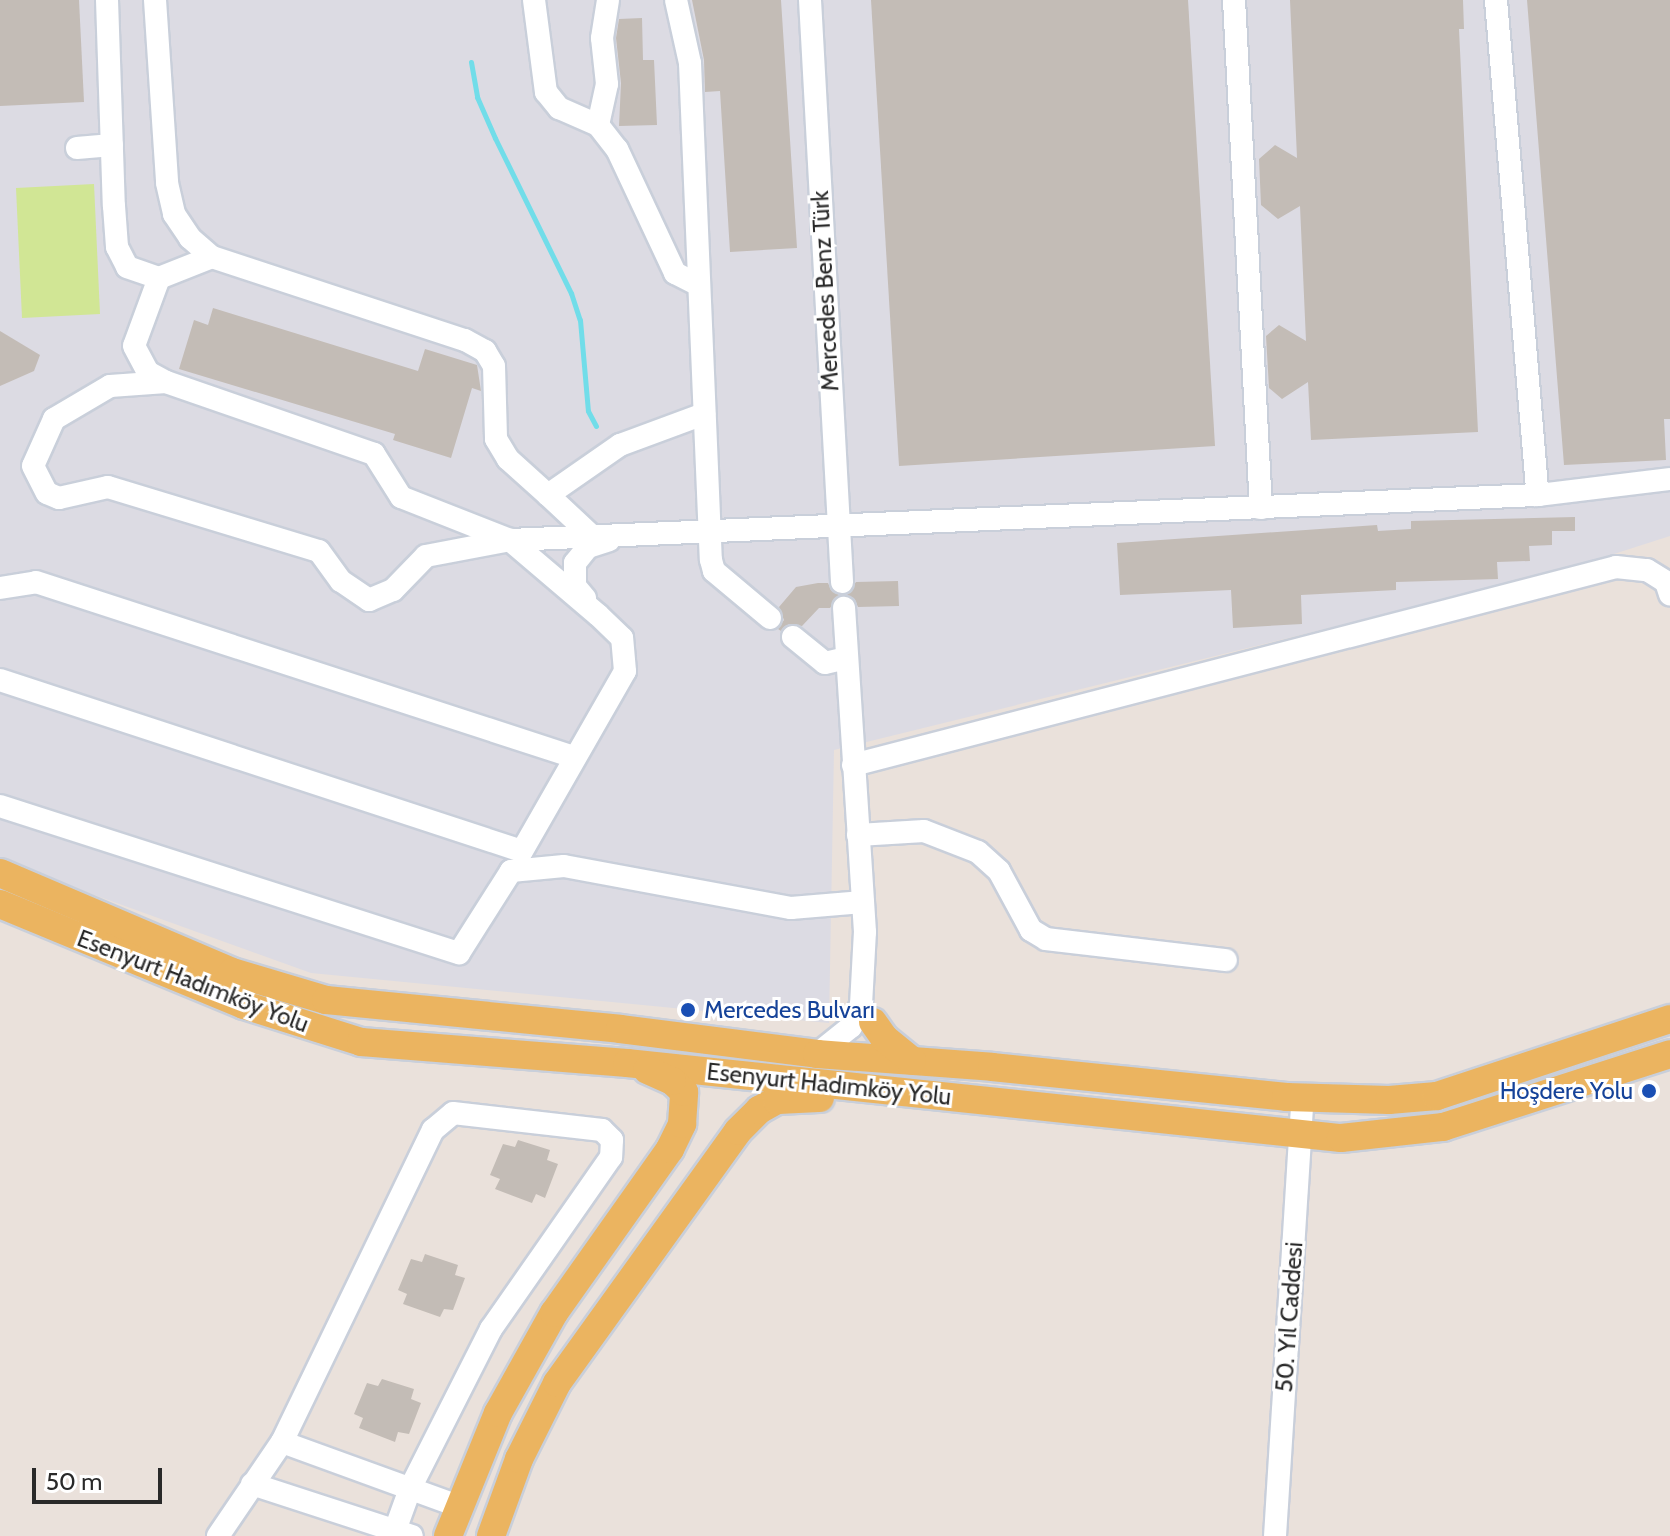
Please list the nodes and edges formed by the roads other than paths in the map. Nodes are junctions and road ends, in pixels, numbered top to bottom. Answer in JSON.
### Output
{"nodes":[{"id":1,"x":107,"y":0,"type":"edge"},
{"id":2,"x":155,"y":0,"type":"edge"},
{"id":3,"x":534,"y":0,"type":"edge"},
{"id":4,"x":608,"y":0,"type":"edge"},
{"id":5,"x":676,"y":0,"type":"edge"},
{"id":6,"x":810,"y":0,"type":"edge"},
{"id":7,"x":1234,"y":0,"type":"edge"},
{"id":8,"x":1496,"y":0,"type":"edge"},
{"id":9,"x":598,"y":125,"type":"junction"},
{"id":10,"x":112,"y":145,"type":"junction"},
{"id":11,"x":77,"y":148,"type":"dead end"},
{"id":12,"x":212,"y":257,"type":"junction"},
{"id":13,"x":159,"y":278,"type":"junction"},
{"id":14,"x":699,"y":285,"type":"junction"},
{"id":15,"x":166,"y":382,"type":"junction"},
{"id":16,"x":704,"y":414,"type":"junction"},
{"id":17,"x":1670,"y":479,"type":"edge"},
{"id":18,"x":548,"y":495,"type":"junction"},
{"id":19,"x":1538,"y":495,"type":"junction"},
{"id":20,"x":1261,"y":508,"type":"junction"},
{"id":21,"x":837,"y":528,"type":"junction"},
{"id":22,"x":709,"y":532,"type":"junction"},
{"id":23,"x":592,"y":536,"type":"junction"},
{"id":24,"x":621,"y":536,"type":"junction"},
{"id":25,"x":510,"y":540,"type":"junction"},
{"id":26,"x":842,"y":582,"type":"dead end"},
{"id":27,"x":0,"y":588,"type":"edge"},
{"id":28,"x":1670,"y":594,"type":"edge"},
{"id":29,"x":844,"y":608,"type":"dead end"},
{"id":30,"x":598,"y":615,"type":"junction"},
{"id":31,"x":770,"y":618,"type":"dead end"},
{"id":32,"x":793,"y":637,"type":"dead end"},
{"id":33,"x":846,"y":658,"type":"junction"},
{"id":34,"x":0,"y":680,"type":"edge"},
{"id":35,"x":574,"y":757,"type":"junction"},
{"id":36,"x":853,"y":765,"type":"junction"},
{"id":37,"x":0,"y":806,"type":"edge"},
{"id":38,"x":858,"y":835,"type":"junction"},
{"id":39,"x":0,"y":873,"type":"edge"},
{"id":40,"x":863,"y":902,"type":"junction"},
{"id":41,"x":0,"y":904,"type":"edge"},
{"id":42,"x":865,"y":932,"type":"junction"},
{"id":43,"x":1226,"y":960,"type":"dead end"},
{"id":44,"x":1670,"y":1019,"type":"edge"},
{"id":45,"x":873,"y":1022,"type":"junction"},
{"id":46,"x":817,"y":1054,"type":"junction"},
{"id":47,"x":1670,"y":1054,"type":"edge"},
{"id":48,"x":861,"y":1057,"type":"junction"},
{"id":49,"x":912,"y":1061,"type":"junction"},
{"id":50,"x":627,"y":1063,"type":"junction"},
{"id":51,"x":844,"y":1085,"type":"junction"},
{"id":52,"x":889,"y":1089,"type":"junction"},
{"id":53,"x":1303,"y":1097,"type":"junction"},
{"id":54,"x":1300,"y":1134,"type":"junction"},
{"id":55,"x":282,"y":1442,"type":"junction"},
{"id":56,"x":252,"y":1484,"type":"junction"},
{"id":57,"x":410,"y":1489,"type":"junction"},
{"id":58,"x":458,"y":1506,"type":"junction"},
{"id":59,"x":400,"y":1534,"type":"edge"},
{"id":60,"x":218,"y":1536,"type":"edge"},
{"id":61,"x":448,"y":1536,"type":"edge"},
{"id":62,"x":491,"y":1536,"type":"edge"},
{"id":63,"x":1275,"y":1536,"type":"edge"}],
"edges":[{"from":1,"to":10,"type":"street"},
{"from":2,"to":12,"type":"street"},
{"from":3,"to":9,"type":"street"},
{"from":4,"to":9,"type":"street"},
{"from":5,"to":14,"type":"street"},
{"from":6,"to":21,"type":"street","name":"Mercedes Benz Türk"},
{"from":7,"to":20,"type":"street"},
{"from":8,"to":19,"type":"street"},
{"from":9,"to":14,"type":"street"},
{"from":10,"to":11,"type":"street"},
{"from":10,"to":13,"type":"street"},
{"from":12,"to":13,"type":"street"},
{"from":12,"to":18,"type":"street"},
{"from":13,"to":15,"type":"street"},
{"from":14,"to":16,"type":"street"},
{"from":15,"to":25,"type":"street"},
{"from":15,"to":25,"type":"street"},
{"from":16,"to":18,"type":"street"},
{"from":16,"to":22,"type":"street"},
{"from":17,"to":19,"type":"street"},
{"from":18,"to":23,"type":"street"},
{"from":19,"to":20,"type":"street"},
{"from":20,"to":21,"type":"street"},
{"from":21,"to":22,"type":"street"},
{"from":21,"to":26,"type":"street","name":"Mercedes Benz Türk"},
{"from":22,"to":24,"type":"street"},
{"from":22,"to":31,"type":"street"},
{"from":23,"to":24,"type":"street"},
{"from":23,"to":25,"type":"street"},
{"from":24,"to":30,"type":"street"},
{"from":25,"to":30,"type":"street"},
{"from":27,"to":35,"type":"street"},
{"from":28,"to":36,"type":"street"},
{"from":29,"to":33,"type":"street"},
{"from":30,"to":35,"type":"street"},
{"from":32,"to":33,"type":"street"},
{"from":33,"to":36,"type":"street"},
{"from":34,"to":35,"type":"street"},
{"from":36,"to":38,"type":"street"},
{"from":37,"to":40,"type":"street"},
{"from":38,"to":40,"type":"street"},
{"from":38,"to":43,"type":"street"},
{"from":39,"to":46,"type":"main road","name":"Esenyurt Hadımköy Yolu"},
{"from":40,"to":42,"type":"street"},
{"from":41,"to":50,"type":"main road","name":"Esenyurt Hadımköy Yolu"},
{"from":42,"to":45,"type":"street"},
{"from":42,"to":46,"type":"street"},
{"from":44,"to":53,"type":"main road","name":"Esenyurt Hadımköy Yolu"},
{"from":45,"to":48,"type":"street"},
{"from":45,"to":49,"type":"main road"},
{"from":46,"to":48,"type":"main road","name":"Esenyurt Hadımköy Yolu"},
{"from":47,"to":54,"type":"main road","name":"Esenyurt Hadımköy Yolu"},
{"from":48,"to":49,"type":"main road","name":"Esenyurt Hadımköy Yolu"},
{"from":48,"to":51,"type":"street"},
{"from":49,"to":53,"type":"main road","name":"Esenyurt Hadımköy Yolu"},
{"from":50,"to":51,"type":"main road","name":"Esenyurt Hadımköy Yolu"},
{"from":50,"to":58,"type":"main road"},
{"from":51,"to":52,"type":"main road","name":"Esenyurt Hadımköy Yolu"},
{"from":52,"to":54,"type":"main road","name":"Esenyurt Hadımköy Yolu"},
{"from":52,"to":62,"type":"main road"},
{"from":53,"to":54,"type":"street","name":"50. Yıl Caddesi"},
{"from":54,"to":63,"type":"street","name":"50. Yıl Caddesi"},
{"from":55,"to":56,"type":"street"},
{"from":55,"to":57,"type":"street"},
{"from":55,"to":57,"type":"street"},
{"from":56,"to":59,"type":"street"},
{"from":56,"to":60,"type":"street"},
{"from":57,"to":58,"type":"street"},
{"from":57,"to":59,"type":"street"},
{"from":58,"to":61,"type":"main road"}]}
